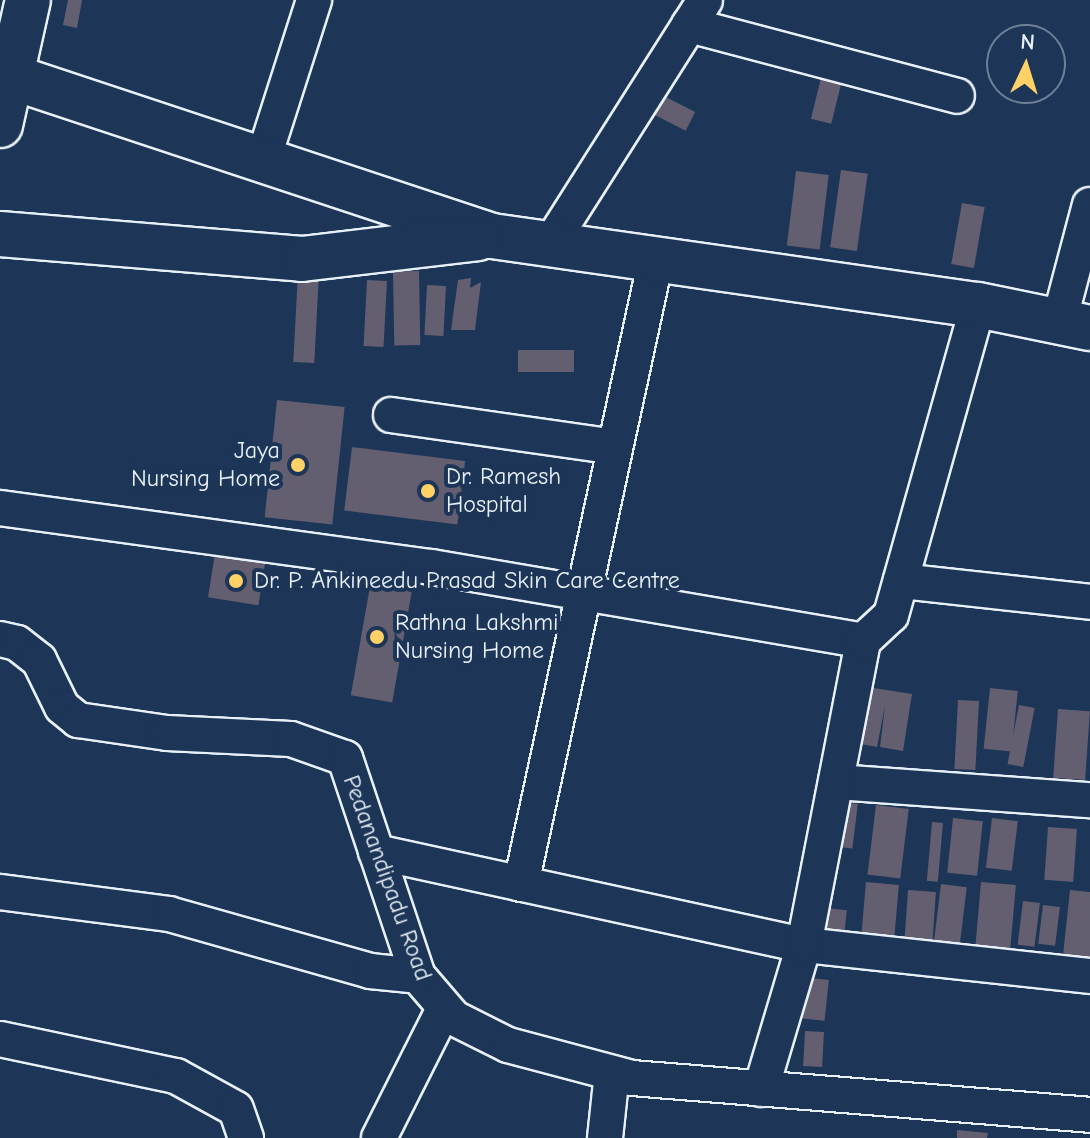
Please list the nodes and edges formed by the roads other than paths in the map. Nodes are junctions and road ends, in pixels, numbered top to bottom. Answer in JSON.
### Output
{"nodes":[{"id":1,"x":28,"y":0,"type":"edge"},
{"id":2,"x":314,"y":0,"type":"edge"},
{"id":3,"x":697,"y":12,"type":"edge"},
{"id":4,"x":5,"y":75,"type":"edge"},
{"id":5,"x":957,"y":96,"type":"dead end"},
{"id":6,"x":0,"y":125,"type":"edge"},
{"id":7,"x":263,"y":160,"type":"junction"},
{"id":8,"x":1090,"y":205,"type":"edge"},
{"id":9,"x":0,"y":234,"type":"edge"},
{"id":10,"x":492,"y":236,"type":"junction"},
{"id":11,"x":549,"y":246,"type":"junction"},
{"id":12,"x":656,"y":259,"type":"junction"},
{"id":13,"x":978,"y":305,"type":"junction"},
{"id":14,"x":1074,"y":325,"type":"edge"},
{"id":15,"x":391,"y":415,"type":"dead end"},
{"id":16,"x":615,"y":447,"type":"junction"},
{"id":17,"x":0,"y":508,"type":"edge"},
{"id":18,"x":901,"y":581,"type":"junction"},
{"id":19,"x":583,"y":593,"type":"junction"},
{"id":20,"x":1090,"y":602,"type":"edge"},
{"id":21,"x":0,"y":639,"type":"edge"},
{"id":22,"x":863,"y":641,"type":"junction"},
{"id":23,"x":836,"y":782,"type":"junction"},
{"id":24,"x":1090,"y":800,"type":"edge"},
{"id":25,"x":376,"y":852,"type":"junction"},
{"id":26,"x":521,"y":884,"type":"junction"},
{"id":27,"x":0,"y":892,"type":"edge"},
{"id":28,"x":804,"y":945,"type":"junction"},
{"id":29,"x":418,"y":976,"type":"junction"},
{"id":30,"x":1090,"y":976,"type":"edge"},
{"id":31,"x":444,"y":1009,"type":"junction"},
{"id":32,"x":0,"y":1039,"type":"edge"},
{"id":33,"x":612,"y":1073,"type":"junction"},
{"id":34,"x":761,"y":1089,"type":"junction"},
{"id":35,"x":1090,"y":1115,"type":"edge"},
{"id":36,"x":246,"y":1138,"type":"edge"},
{"id":37,"x":379,"y":1138,"type":"edge"},
{"id":38,"x":605,"y":1138,"type":"edge"}],
"edges":[{"from":1,"to":4,"type":"main road"},
{"from":2,"to":7,"type":"street"},
{"from":3,"to":5,"type":"street"},
{"from":3,"to":11,"type":"street"},
{"from":4,"to":6,"type":"main road"},
{"from":4,"to":7,"type":"main road"},
{"from":7,"to":10,"type":"main road"},
{"from":8,"to":14,"type":"street"},
{"from":9,"to":10,"type":"main road"},
{"from":10,"to":11,"type":"main road"},
{"from":11,"to":12,"type":"main road"},
{"from":12,"to":13,"type":"main road"},
{"from":12,"to":16,"type":"street"},
{"from":13,"to":14,"type":"main road"},
{"from":13,"to":18,"type":"street"},
{"from":15,"to":16,"type":"street"},
{"from":16,"to":19,"type":"street"},
{"from":17,"to":19,"type":"street"},
{"from":18,"to":20,"type":"street"},
{"from":18,"to":22,"type":"street"},
{"from":19,"to":22,"type":"street"},
{"from":19,"to":26,"type":"street"},
{"from":21,"to":25,"type":"street","name":"Pedanandipadu Road"},
{"from":22,"to":23,"type":"street"},
{"from":23,"to":24,"type":"street"},
{"from":23,"to":28,"type":"street"},
{"from":25,"to":26,"type":"street"},
{"from":25,"to":29,"type":"street","name":"Pedanandipadu Road"},
{"from":26,"to":28,"type":"street"},
{"from":27,"to":29,"type":"street"},
{"from":28,"to":30,"type":"street"},
{"from":28,"to":34,"type":"street"},
{"from":29,"to":31,"type":"street","name":"Pedanandipadu Road"},
{"from":31,"to":33,"type":"street","name":"Pedanandipadu Road"},
{"from":31,"to":37,"type":"street"},
{"from":32,"to":36,"type":"street"},
{"from":33,"to":34,"type":"street","name":"Pedanandipadu Road"},
{"from":33,"to":38,"type":"street"},
{"from":34,"to":35,"type":"street","name":"Pedanandipadu Road"}]}
